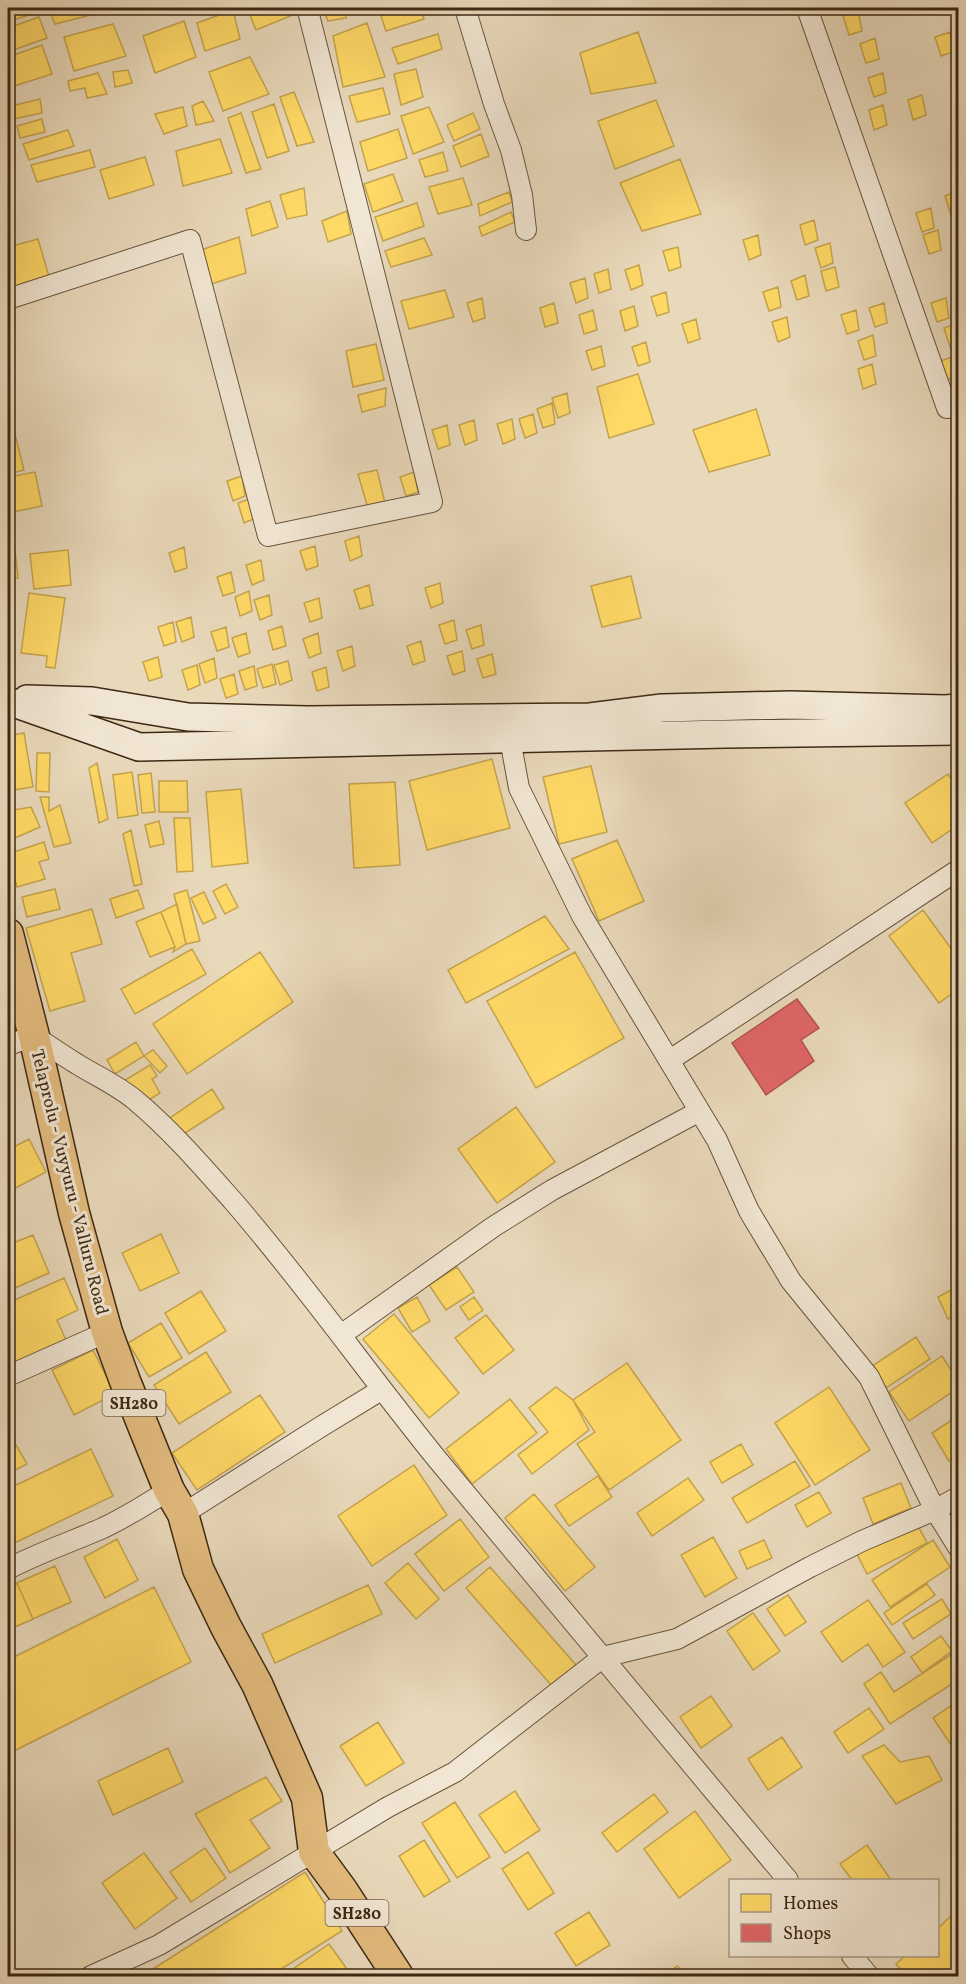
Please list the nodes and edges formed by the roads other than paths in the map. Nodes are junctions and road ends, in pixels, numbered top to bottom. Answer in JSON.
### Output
{"nodes":[{"id":1,"x":465,"y":8,"type":"edge"},
{"id":2,"x":807,"y":8,"type":"edge"},
{"id":3,"x":309,"y":15,"type":"dead end"},
{"id":4,"x":526,"y":230,"type":"dead end"},
{"id":5,"x":8,"y":299,"type":"edge"},
{"id":6,"x":947,"y":408,"type":"dead end"},
{"id":7,"x":8,"y":700,"type":"edge"},
{"id":8,"x":958,"y":708,"type":"edge"},
{"id":9,"x":508,"y":729,"type":"junction"},
{"id":10,"x":958,"y":731,"type":"edge"},
{"id":11,"x":958,"y":870,"type":"edge"},
{"id":12,"x":8,"y":934,"type":"edge"},
{"id":13,"x":21,"y":1040,"type":"edge"},
{"id":14,"x":670,"y":1060,"type":"junction"},
{"id":15,"x":698,"y":1112,"type":"junction"},
{"id":16,"x":107,"y":1332,"type":"junction"},
{"id":17,"x":341,"y":1335,"type":"junction"},
{"id":18,"x":8,"y":1376,"type":"edge"},
{"id":19,"x":381,"y":1390,"type":"junction"},
{"id":20,"x":958,"y":1497,"type":"edge"},
{"id":21,"x":176,"y":1502,"type":"junction"},
{"id":22,"x":935,"y":1509,"type":"junction"},
{"id":23,"x":958,"y":1546,"type":"edge"},
{"id":24,"x":8,"y":1569,"type":"edge"},
{"id":25,"x":603,"y":1657,"type":"junction"},
{"id":26,"x":314,"y":1852,"type":"junction"},
{"id":27,"x":786,"y":1879,"type":"edge"},
{"id":28,"x":853,"y":1957,"type":"edge"},
{"id":29,"x":91,"y":1977,"type":"edge"},
{"id":30,"x":398,"y":1977,"type":"edge"},
{"id":31,"x":869,"y":1977,"type":"edge"}],
"edges":[{"from":1,"to":4,"type":"street"},
{"from":2,"to":6,"type":"street"},
{"from":3,"to":5,"type":"street"},
{"from":7,"to":9,"type":"main road"},
{"from":7,"to":9,"type":"main road"},
{"from":8,"to":9,"type":"main road"},
{"from":9,"to":10,"type":"main road"},
{"from":9,"to":14,"type":"street"},
{"from":11,"to":14,"type":"street"},
{"from":12,"to":13,"type":"main road","name":"Telaprolu - Vuyyuru - Valluru Road","number":"SH280"},
{"from":13,"to":16,"type":"main road","name":"Telaprolu - Vuyyuru - Valluru Road","number":"SH280"},
{"from":13,"to":17,"type":"street"},
{"from":14,"to":15,"type":"street"},
{"from":15,"to":17,"type":"street"},
{"from":15,"to":22,"type":"street"},
{"from":16,"to":18,"type":"street"},
{"from":16,"to":21,"type":"main road","name":"Telaprolu - Vuyyuru - Valluru Road","number":"SH280"},
{"from":17,"to":19,"type":"street"},
{"from":19,"to":21,"type":"street"},
{"from":19,"to":25,"type":"street"},
{"from":20,"to":22,"type":"street"},
{"from":21,"to":24,"type":"street"},
{"from":21,"to":26,"type":"main road","name":"Telaprolu - Vuyyuru - Valluru Road","number":"SH280"},
{"from":22,"to":23,"type":"street"},
{"from":22,"to":25,"type":"street"},
{"from":25,"to":26,"type":"street"},
{"from":25,"to":27,"type":"street"},
{"from":26,"to":29,"type":"street"},
{"from":26,"to":30,"type":"main road","name":"Telaprolu - Vuyyuru - Valluru Road","number":"SH280"},
{"from":28,"to":31,"type":"street"}]}
